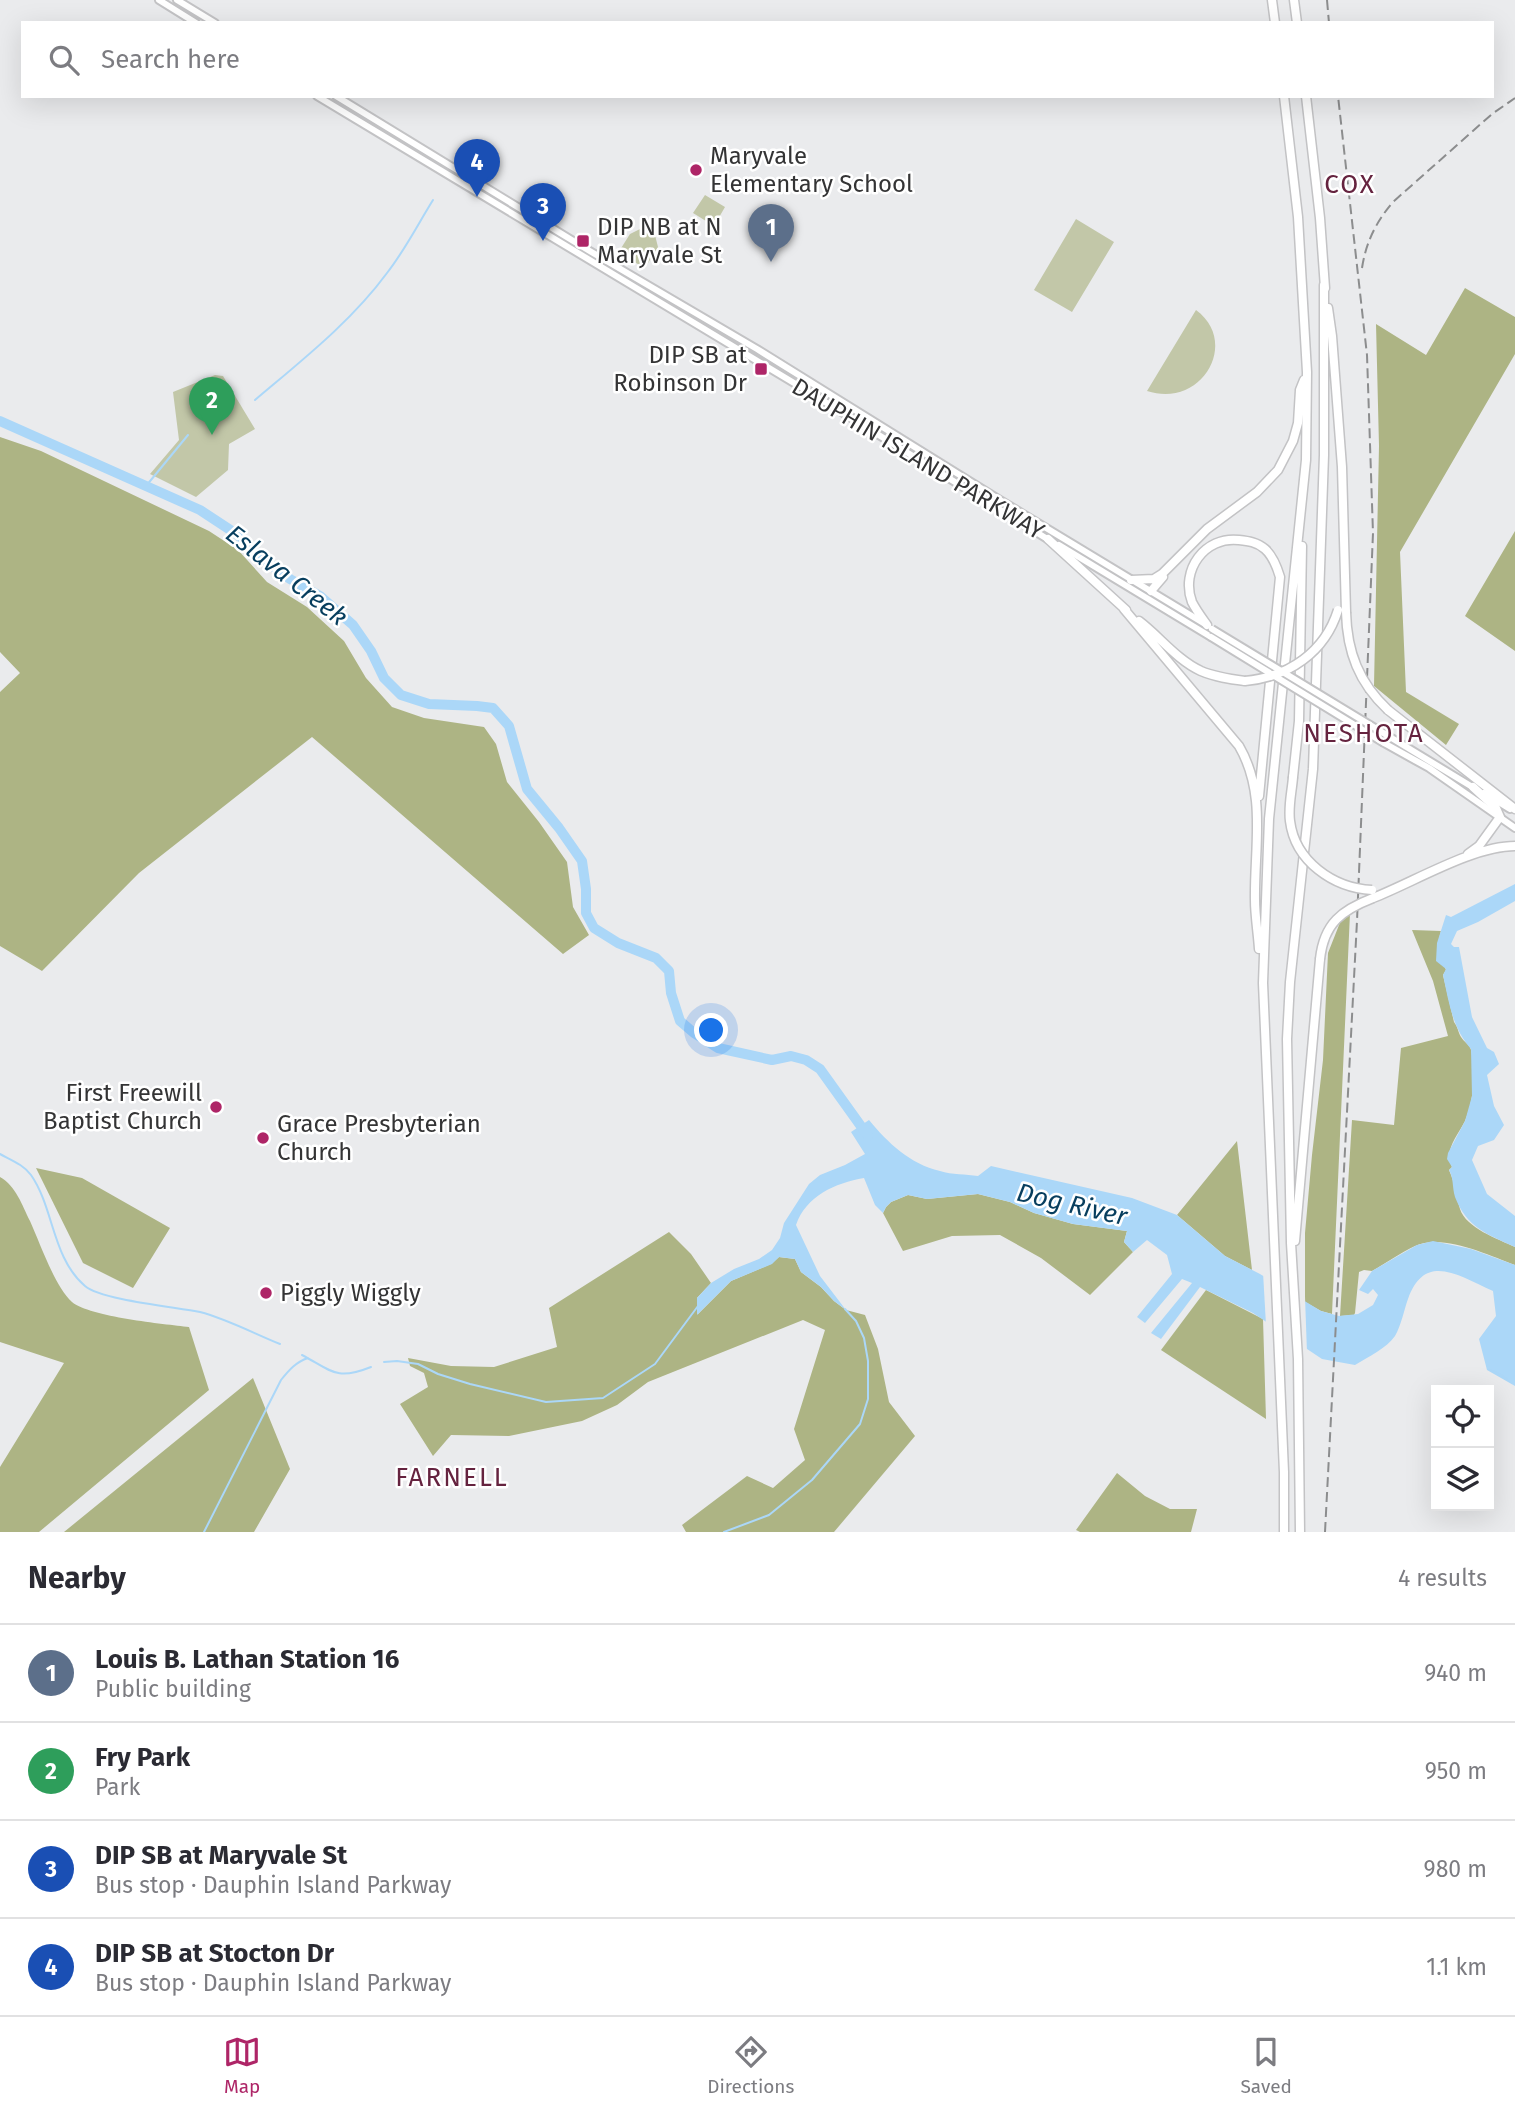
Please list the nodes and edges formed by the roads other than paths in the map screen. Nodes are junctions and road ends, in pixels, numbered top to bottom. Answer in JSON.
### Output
{"nodes":[{"id":1,"x":159,"y":0,"type":"edge"},
{"id":2,"x":177,"y":0,"type":"edge"},
{"id":3,"x":1272,"y":0,"type":"edge"},
{"id":4,"x":1294,"y":0,"type":"edge"},
{"id":5,"x":193,"y":21,"type":"edge"},
{"id":6,"x":212,"y":21,"type":"edge"},
{"id":7,"x":1275,"y":21,"type":"edge"},
{"id":8,"x":1297,"y":21,"type":"edge"},
{"id":9,"x":320,"y":98,"type":"edge"},
{"id":10,"x":339,"y":98,"type":"edge"},
{"id":11,"x":1284,"y":98,"type":"edge"},
{"id":12,"x":1306,"y":98,"type":"edge"},
{"id":13,"x":1324,"y":285,"type":"junction"},
{"id":14,"x":1307,"y":372,"type":"junction"},
{"id":15,"x":1301,"y":515,"type":"junction"},
{"id":16,"x":1048,"y":539,"type":"junction"},
{"id":17,"x":1192,"y":542,"type":"junction"},
{"id":18,"x":1131,"y":580,"type":"junction"},
{"id":19,"x":1151,"y":591,"type":"junction"},
{"id":20,"x":1124,"y":609,"type":"junction"},
{"id":21,"x":1342,"y":611,"type":"junction"},
{"id":22,"x":1210,"y":631,"type":"junction"},
{"id":23,"x":1473,"y":787,"type":"junction"},
{"id":24,"x":1258,"y":810,"type":"junction"},
{"id":25,"x":1515,"y":811,"type":"edge"},
{"id":26,"x":1500,"y":817,"type":"junction"},
{"id":27,"x":1515,"y":828,"type":"edge"},
{"id":28,"x":1515,"y":846,"type":"edge"},
{"id":29,"x":1460,"y":860,"type":"junction"},
{"id":30,"x":1373,"y":894,"type":"junction"},
{"id":31,"x":1263,"y":983,"type":"junction"},
{"id":32,"x":1292,"y":1258,"type":"junction"},
{"id":33,"x":1284,"y":1532,"type":"edge"},
{"id":34,"x":1300,"y":1532,"type":"edge"}],
"edges":[{"from":1,"to":5,"type":"main road"},
{"from":2,"to":6,"type":"main road"},
{"from":3,"to":7,"type":"highway"},
{"from":4,"to":8,"type":"highway"},
{"from":9,"to":16,"type":"main road","name":"DAUPHIN ISLAND PARKWAY"},
{"from":10,"to":18,"type":"main road","name":"DAUPHIN ISLAND PARKWAY"},
{"from":11,"to":14,"type":"highway"},
{"from":12,"to":13,"type":"highway"},
{"from":13,"to":21,"type":"highway"},
{"from":13,"to":32,"type":"highway"},
{"from":14,"to":15,"type":"highway"},
{"from":14,"to":17,"type":"highway"},
{"from":15,"to":30,"type":"highway","bridge":true},
{"from":15,"to":31,"type":"highway"},
{"from":16,"to":20,"type":"highway"},
{"from":16,"to":22,"type":"main road","name":"DAUPHIN ISLAND PARKWAY"},
{"from":17,"to":18,"type":"highway"},
{"from":17,"to":19,"type":"highway"},
{"from":18,"to":19,"type":"main road","name":"DAUPHIN ISLAND PARKWAY"},
{"from":19,"to":22,"type":"main road","name":"DAUPHIN ISLAND PARKWAY"},
{"from":20,"to":21,"type":"highway","bridge":true},
{"from":20,"to":24,"type":"highway"},
{"from":21,"to":25,"type":"highway","bridge":true},
{"from":22,"to":23,"type":"main road","name":"DAUPHIN ISLAND PARKWAY","bridge":true},
{"from":22,"to":24,"type":"highway"},
{"from":22,"to":26,"type":"main road","name":"DAUPHIN ISLAND PARKWAY","bridge":true},
{"from":23,"to":25,"type":"main road","name":"DAUPHIN ISLAND PARKWAY"},
{"from":23,"to":26,"type":"highway"},
{"from":24,"to":31,"type":"highway"},
{"from":26,"to":27,"type":"main road","name":"DAUPHIN ISLAND PARKWAY"},
{"from":26,"to":29,"type":"highway"},
{"from":28,"to":29,"type":"highway"},
{"from":29,"to":30,"type":"highway"},
{"from":30,"to":32,"type":"highway","bridge":true},
{"from":31,"to":33,"type":"highway"},
{"from":32,"to":34,"type":"highway"}]}
